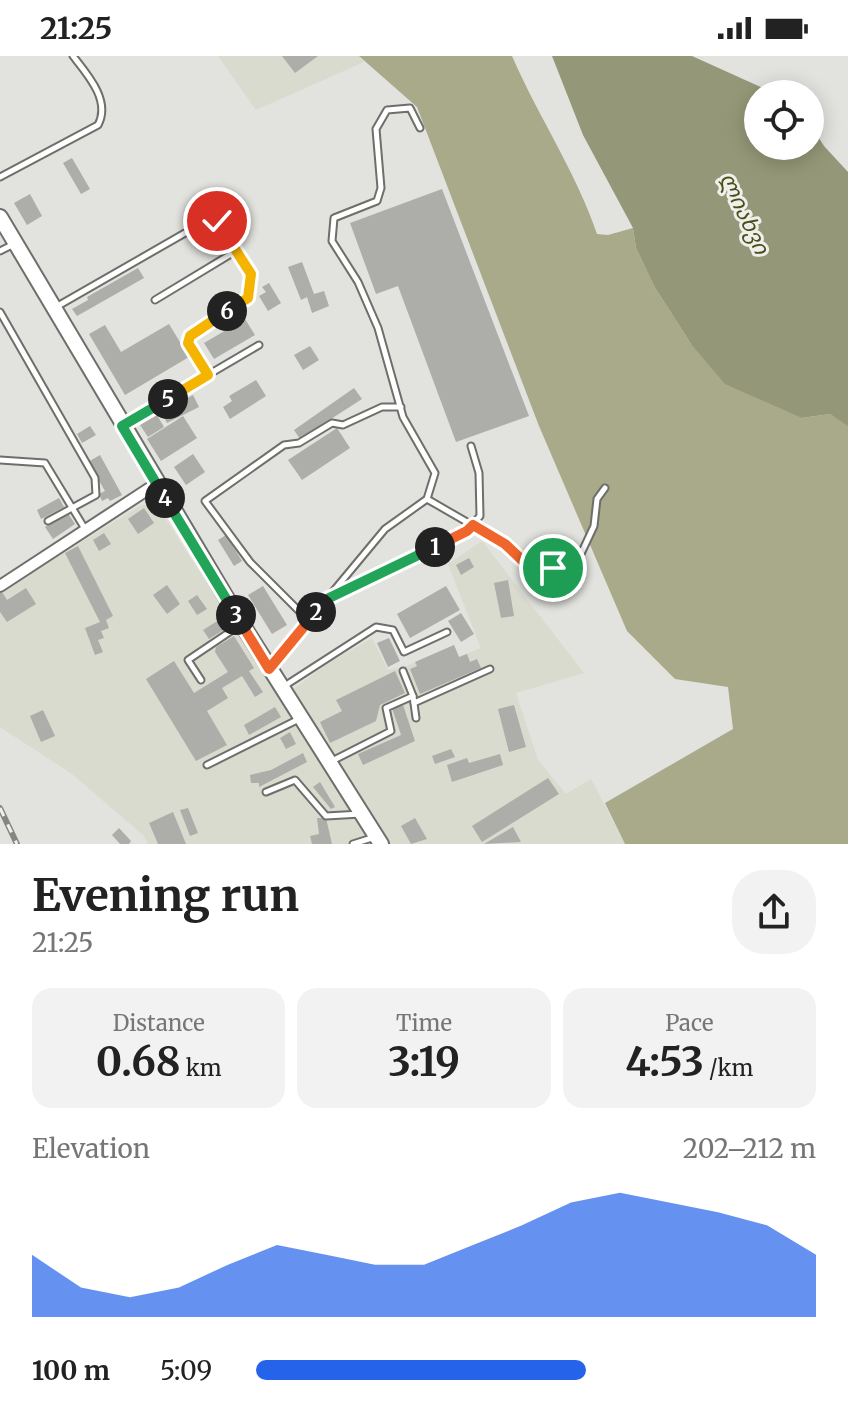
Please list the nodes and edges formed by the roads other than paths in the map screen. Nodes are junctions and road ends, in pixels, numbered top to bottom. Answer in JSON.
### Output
{"nodes":[{"id":1,"x":73,"y":56,"type":"edge"},
{"id":2,"x":420,"y":128,"type":"dead end"},
{"id":3,"x":0,"y":177,"type":"edge"},
{"id":4,"x":230,"y":200,"type":"dead end"},
{"id":5,"x":0,"y":217,"type":"edge"},
{"id":6,"x":185,"y":233,"type":"dead end"},
{"id":7,"x":15,"y":243,"type":"junction"},
{"id":8,"x":0,"y":251,"type":"edge"},
{"id":9,"x":236,"y":251,"type":"junction"},
{"id":10,"x":155,"y":300,"type":"dead end"},
{"id":11,"x":52,"y":309,"type":"junction"},
{"id":12,"x":0,"y":312,"type":"edge"},
{"id":13,"x":259,"y":345,"type":"dead end"},
{"id":14,"x":208,"y":375,"type":"junction"},
{"id":15,"x":401,"y":407,"type":"junction"},
{"id":16,"x":122,"y":426,"type":"junction"},
{"id":17,"x":471,"y":446,"type":"dead end"},
{"id":18,"x":0,"y":460,"type":"edge"},
{"id":19,"x":156,"y":484,"type":"junction"},
{"id":20,"x":605,"y":488,"type":"dead end"},
{"id":21,"x":427,"y":499,"type":"junction"},
{"id":22,"x":72,"y":508,"type":"junction"},
{"id":23,"x":48,"y":521,"type":"dead end"},
{"id":24,"x":473,"y":525,"type":"junction"},
{"id":25,"x":85,"y":530,"type":"junction"},
{"id":26,"x":0,"y":586,"type":"edge"},
{"id":27,"x":327,"y":599,"type":"junction"},
{"id":28,"x":309,"y":621,"type":"junction"},
{"id":29,"x":242,"y":624,"type":"junction"},
{"id":30,"x":447,"y":632,"type":"dead end"},
{"id":31,"x":269,"y":669,"type":"junction"},
{"id":32,"x":490,"y":669,"type":"dead end"},
{"id":33,"x":403,"y":671,"type":"dead end"},
{"id":34,"x":201,"y":680,"type":"dead end"},
{"id":35,"x":281,"y":688,"type":"junction"},
{"id":36,"x":413,"y":699,"type":"junction"},
{"id":37,"x":300,"y":718,"type":"junction"},
{"id":38,"x":416,"y":718,"type":"dead end"},
{"id":39,"x":329,"y":763,"type":"junction"},
{"id":40,"x":207,"y":765,"type":"dead end"},
{"id":41,"x":266,"y":792,"type":"dead end"},
{"id":42,"x":362,"y":814,"type":"junction"},
{"id":43,"x":379,"y":840,"type":"edge"},
{"id":44,"x":353,"y":844,"type":"edge"}],
"edges":[{"from":1,"to":3,"type":"lane"},
{"from":2,"to":15,"type":"lane"},
{"from":4,"to":9,"type":"lane"},
{"from":5,"to":7,"type":"main road"},
{"from":6,"to":11,"type":"lane"},
{"from":7,"to":8,"type":"lane"},
{"from":7,"to":11,"type":"main road"},
{"from":9,"to":10,"type":"lane"},
{"from":9,"to":14,"type":"lane"},
{"from":11,"to":16,"type":"main road"},
{"from":12,"to":22,"type":"lane"},
{"from":13,"to":14,"type":"lane"},
{"from":14,"to":16,"type":"lane"},
{"from":15,"to":21,"type":"lane"},
{"from":15,"to":28,"type":"lane"},
{"from":16,"to":19,"type":"main road"},
{"from":17,"to":24,"type":"lane"},
{"from":18,"to":22,"type":"lane"},
{"from":19,"to":25,"type":"street"},
{"from":19,"to":29,"type":"main road"},
{"from":20,"to":24,"type":"lane"},
{"from":21,"to":24,"type":"lane"},
{"from":21,"to":27,"type":"lane"},
{"from":22,"to":23,"type":"lane"},
{"from":22,"to":25,"type":"lane"},
{"from":24,"to":27,"type":"lane"},
{"from":25,"to":26,"type":"street"},
{"from":27,"to":28,"type":"lane"},
{"from":28,"to":31,"type":"lane"},
{"from":29,"to":31,"type":"main road"},
{"from":29,"to":34,"type":"lane"},
{"from":30,"to":35,"type":"lane"},
{"from":31,"to":35,"type":"main road"},
{"from":32,"to":36,"type":"lane"},
{"from":33,"to":36,"type":"lane"},
{"from":35,"to":37,"type":"main road"},
{"from":36,"to":38,"type":"lane"},
{"from":36,"to":39,"type":"lane"},
{"from":37,"to":39,"type":"main road"},
{"from":37,"to":40,"type":"lane"},
{"from":39,"to":42,"type":"main road"},
{"from":41,"to":42,"type":"lane"},
{"from":42,"to":43,"type":"main road"},
{"from":43,"to":44,"type":"lane"}]}
